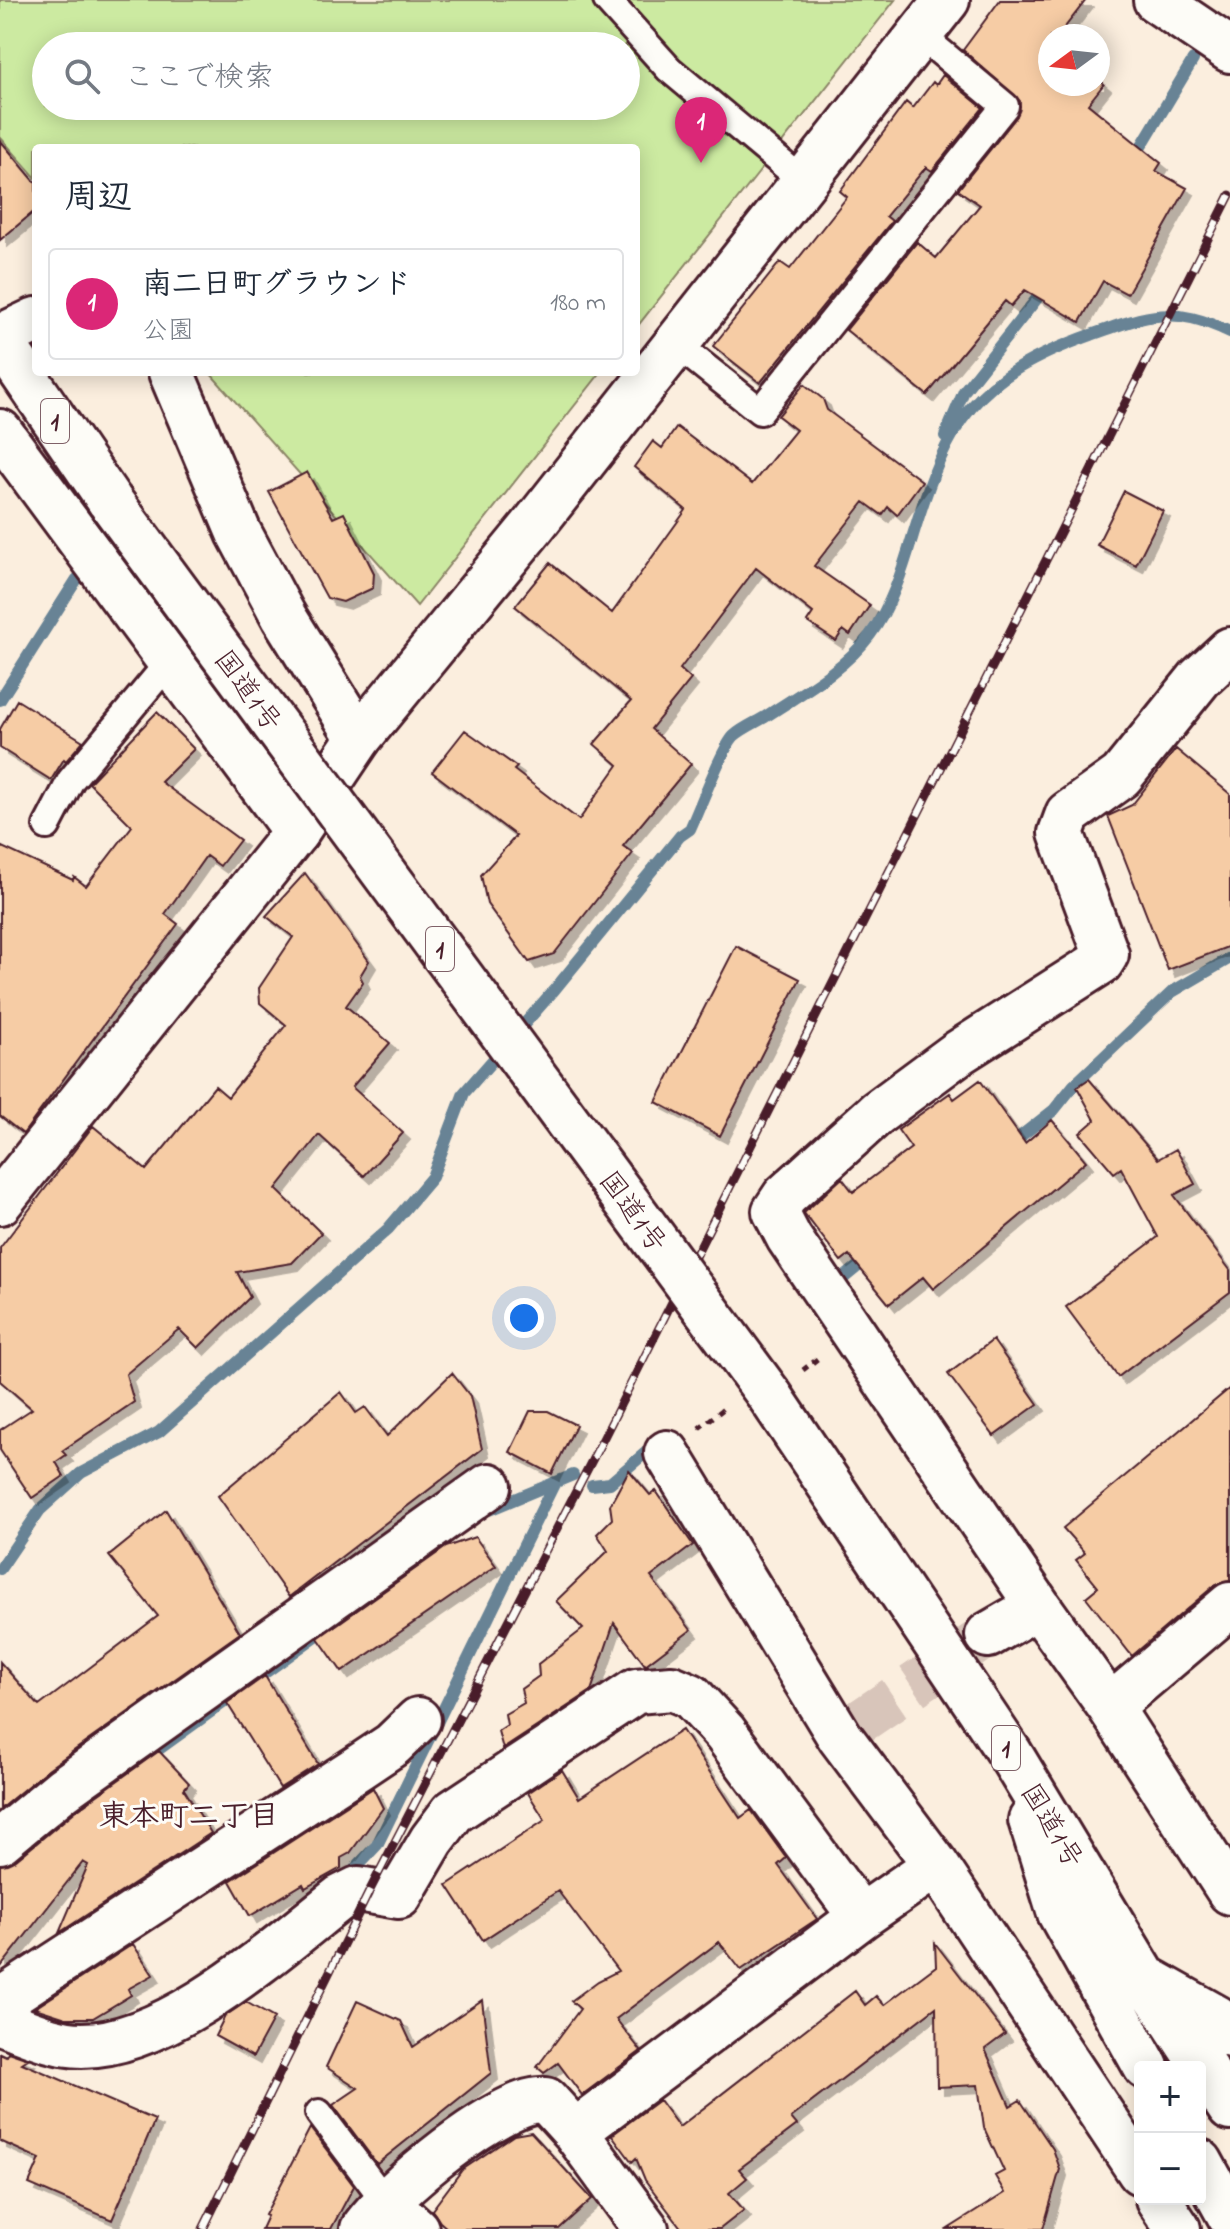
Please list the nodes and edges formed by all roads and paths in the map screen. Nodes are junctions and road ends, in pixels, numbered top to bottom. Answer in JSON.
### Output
{"nodes":[{"id":1,"x":607,"y":0,"type":"edge"},
{"id":2,"x":947,"y":0,"type":"edge"},
{"id":3,"x":1156,"y":0,"type":"edge"},
{"id":4,"x":636,"y":32,"type":"edge"},
{"id":5,"x":919,"y":34,"type":"junction"},
{"id":6,"x":640,"y":37,"type":"edge"},
{"id":7,"x":1230,"y":50,"type":"edge"},
{"id":8,"x":802,"y":180,"type":"junction"},
{"id":9,"x":32,"y":322,"type":"edge"},
{"id":10,"x":0,"y":338,"type":"edge"},
{"id":11,"x":675,"y":343,"type":"junction"},
{"id":12,"x":173,"y":376,"type":"edge"},
{"id":13,"x":0,"y":432,"type":"edge"},
{"id":14,"x":1230,"y":650,"type":"edge"},
{"id":15,"x":170,"y":661,"type":"junction"},
{"id":16,"x":359,"y":738,"type":"junction"},
{"id":17,"x":47,"y":826,"type":"dead end"},
{"id":18,"x":296,"y":832,"type":"junction"},
{"id":19,"x":0,"y":1202,"type":"edge"},
{"id":20,"x":852,"y":1332,"type":"junction"},
{"id":21,"x":764,"y":1389,"type":"junction"},
{"id":22,"x":667,"y":1453,"type":"joint"},
{"id":23,"x":489,"y":1486,"type":"dead end"},
{"id":24,"x":1230,"y":1605,"type":"edge"},
{"id":25,"x":1038,"y":1606,"type":"junction"},
{"id":26,"x":988,"y":1635,"type":"tunnel mouth"},
{"id":27,"x":1110,"y":1707,"type":"junction"},
{"id":28,"x":418,"y":1720,"type":"dead end"},
{"id":29,"x":1010,"y":1754,"type":"junction"},
{"id":30,"x":0,"y":1841,"type":"edge"},
{"id":31,"x":936,"y":1865,"type":"junction"},
{"id":32,"x":1230,"y":1892,"type":"edge"},
{"id":33,"x":861,"y":1917,"type":"junction"},
{"id":34,"x":1145,"y":1978,"type":"junction"},
{"id":35,"x":0,"y":2001,"type":"edge"},
{"id":36,"x":0,"y":2022,"type":"edge"},
{"id":37,"x":1230,"y":2035,"type":"edge"},
{"id":38,"x":1143,"y":2061,"type":"edge"},
{"id":39,"x":1230,"y":2108,"type":"edge"},
{"id":40,"x":319,"y":2113,"type":"dead end"},
{"id":41,"x":575,"y":2132,"type":"junction"},
{"id":42,"x":1134,"y":2163,"type":"edge"},
{"id":43,"x":1206,"y":2173,"type":"edge"},
{"id":44,"x":1162,"y":2205,"type":"edge"},
{"id":45,"x":1230,"y":2216,"type":"edge"},
{"id":46,"x":388,"y":2220,"type":"edge"},
{"id":47,"x":646,"y":2229,"type":"edge"},
{"id":48,"x":1178,"y":2229,"type":"edge"}],
"edges":[{"from":1,"to":4,"type":"lane"},
{"from":2,"to":5,"type":"main road"},
{"from":3,"to":7,"type":"main road"},
{"from":5,"to":8,"type":"main road"},
{"from":5,"to":11,"type":"lane"},
{"from":6,"to":8,"type":"lane"},
{"from":8,"to":11,"type":"main road"},
{"from":9,"to":10,"type":"main road"},
{"from":10,"to":21,"type":"main road","name":"国道1号","number":"1","bridge":true},
{"from":11,"to":16,"type":"main road"},
{"from":12,"to":16,"type":"main road"},
{"from":13,"to":15,"type":"main road"},
{"from":14,"to":20,"type":"main road"},
{"from":15,"to":17,"type":"lane"},
{"from":15,"to":18,"type":"main road"},
{"from":16,"to":18,"type":"main road"},
{"from":18,"to":19,"type":"main road"},
{"from":20,"to":21,"type":"path"},
{"from":20,"to":25,"type":"main road"},
{"from":21,"to":22,"type":"path"},
{"from":21,"to":29,"type":"main road","name":"国道1号","number":"1"},
{"from":22,"to":31,"type":"main road"},
{"from":23,"to":30,"type":"main road"},
{"from":24,"to":27,"type":"main road"},
{"from":25,"to":26,"type":"main road"},
{"from":25,"to":27,"type":"main road"},
{"from":27,"to":32,"type":"main road"},
{"from":28,"to":35,"type":"main road"},
{"from":29,"to":34,"type":"main road","name":"国道1号","number":"1"},
{"from":29,"to":38,"type":"main road","number":"1"},
{"from":31,"to":33,"type":"main road"},
{"from":31,"to":42,"type":"main road"},
{"from":33,"to":36,"type":"main road"},
{"from":33,"to":41,"type":"main road"},
{"from":34,"to":37,"type":"main road","number":"1"},
{"from":34,"to":39,"type":"main road","name":"国道1号","number":"1"},
{"from":40,"to":46,"type":"lane"},
{"from":41,"to":46,"type":"main road"},
{"from":41,"to":47,"type":"main road"},
{"from":43,"to":45,"type":"main road"},
{"from":44,"to":48,"type":"main road"}]}
